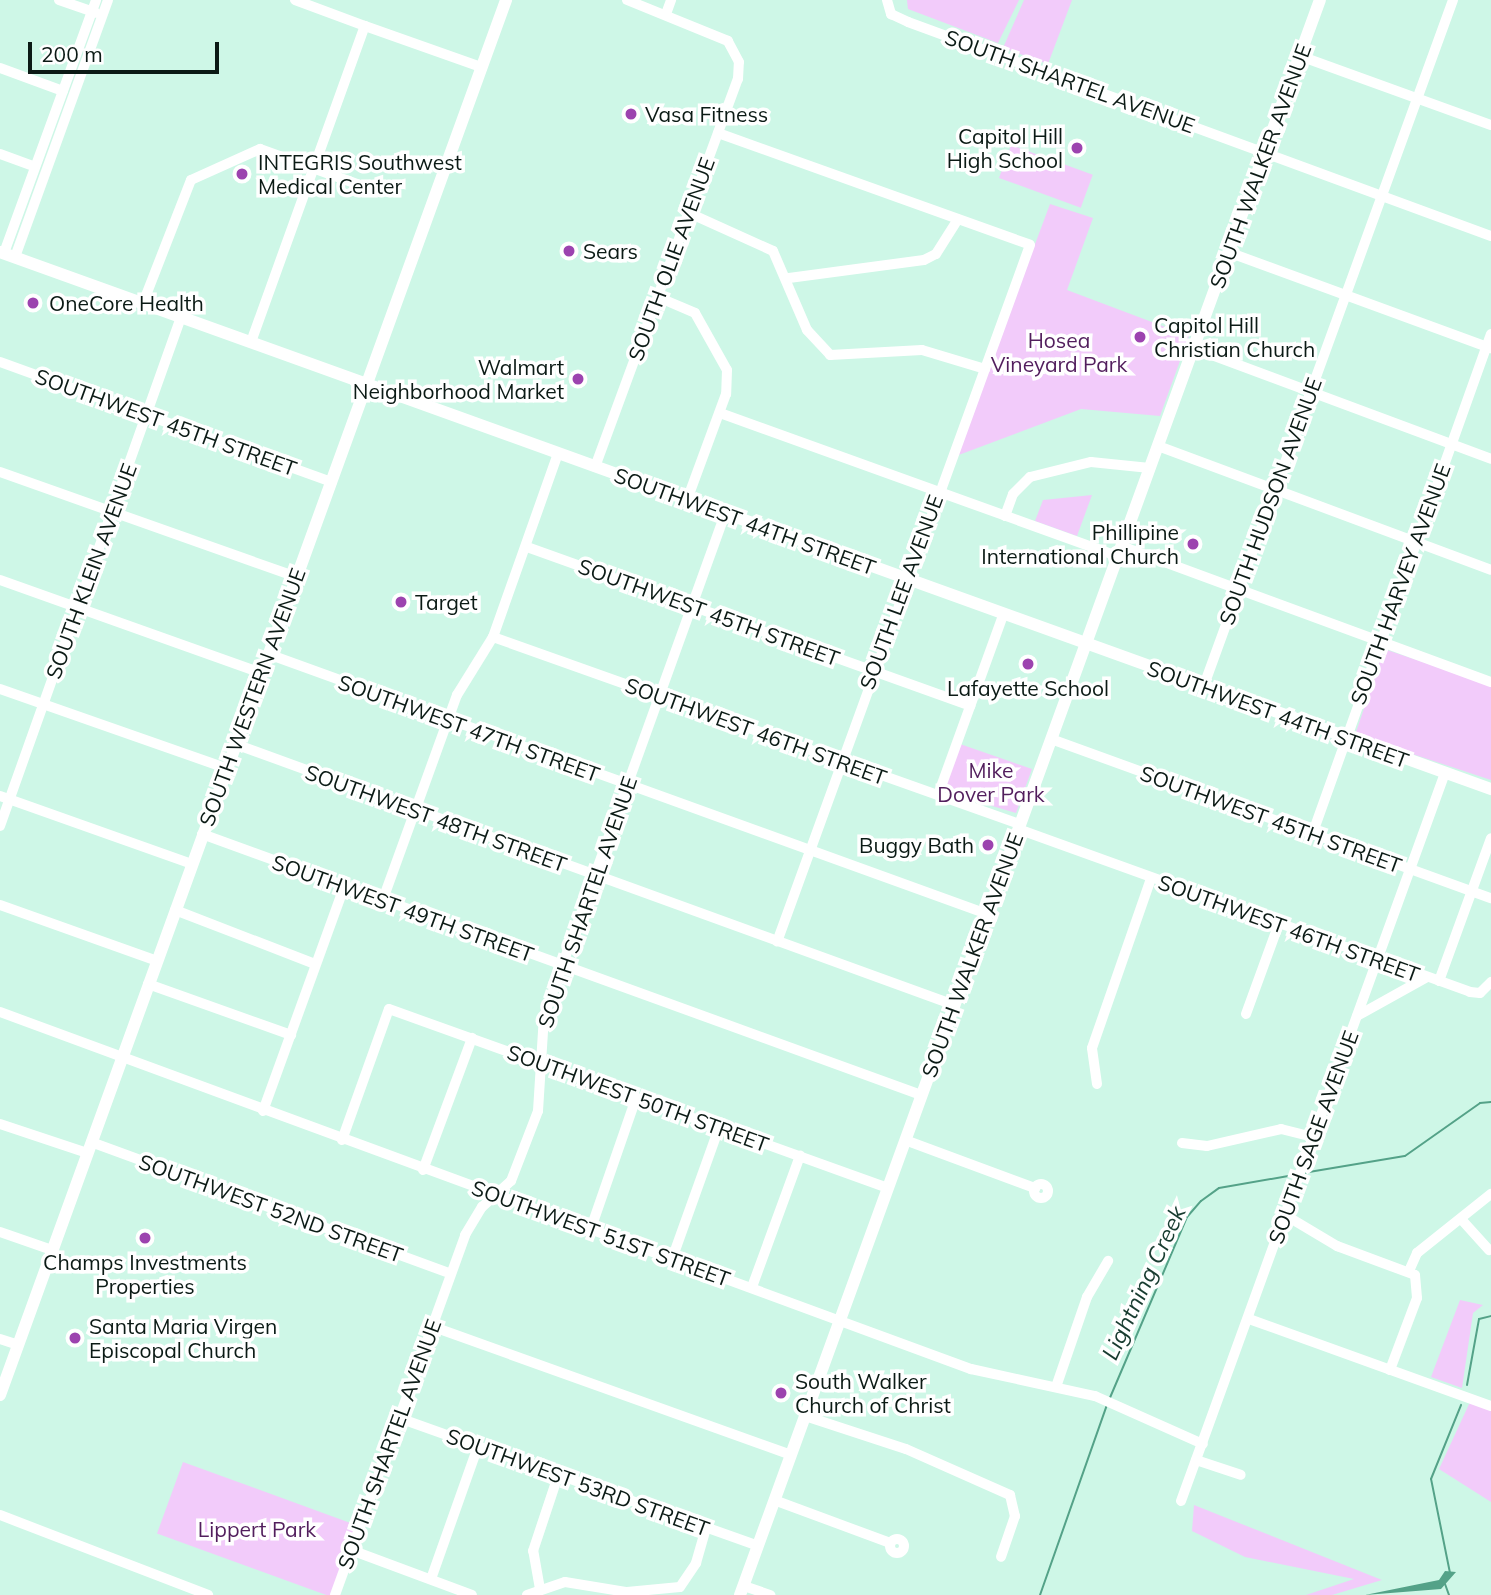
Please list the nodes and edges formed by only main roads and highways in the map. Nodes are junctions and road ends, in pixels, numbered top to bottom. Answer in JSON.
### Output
{"nodes":[{"id":1,"x":506,"y":0,"type":"edge"},
{"id":2,"x":1320,"y":0,"type":"edge"},
{"id":3,"x":6,"y":254,"type":"edge"},
{"id":4,"x":365,"y":383,"type":"junction"},
{"id":5,"x":1085,"y":644,"type":"junction"},
{"id":6,"x":1491,"y":789,"type":"edge"},
{"id":7,"x":0,"y":1395,"type":"edge"},
{"id":8,"x":742,"y":1590,"type":"edge"}],
"edges":[{"from":1,"to":4,"type":"main road","name":"SOUTH WESTERN AVENUE"},
{"from":2,"to":5,"type":"main road","name":"SOUTH WALKER AVENUE"},
{"from":3,"to":4,"type":"main road","name":"SOUTHWEST 44TH STREET"},
{"from":4,"to":5,"type":"main road","name":"SOUTHWEST 44TH STREET"},
{"from":4,"to":7,"type":"main road","name":"SOUTH WESTERN AVENUE"},
{"from":5,"to":6,"type":"main road","name":"SOUTHWEST 44TH STREET"},
{"from":5,"to":8,"type":"main road","name":"SOUTH WALKER AVENUE"}]}
